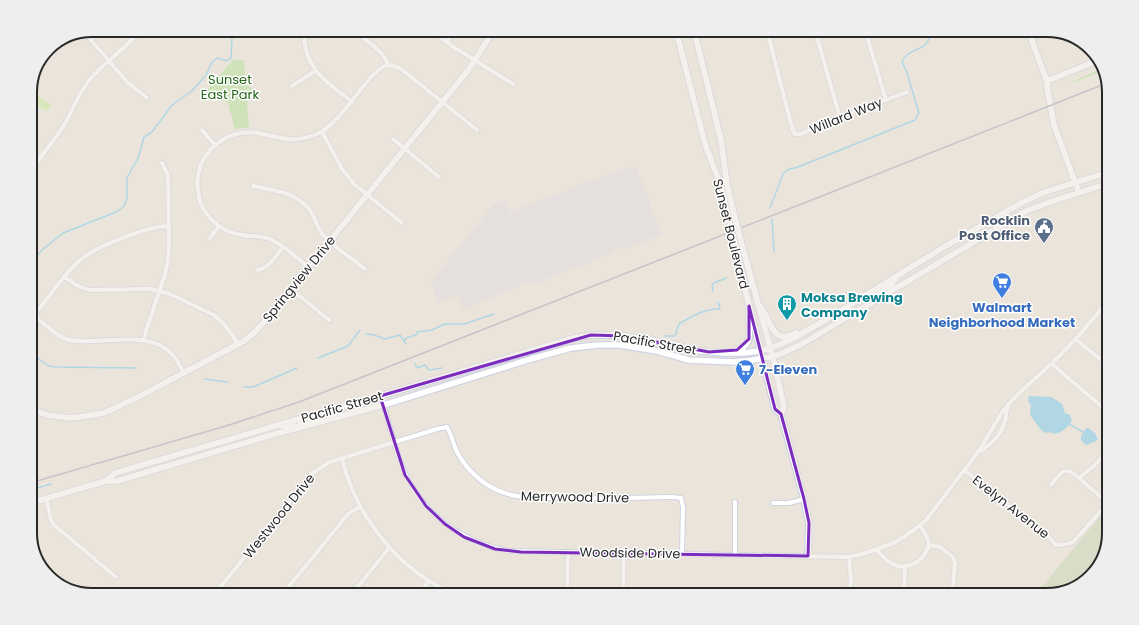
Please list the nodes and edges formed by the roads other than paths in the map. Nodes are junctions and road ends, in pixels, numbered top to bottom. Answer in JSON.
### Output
{"nodes":[{"id":1,"x":90,"y":37,"type":"edge"},
{"id":2,"x":134,"y":37,"type":"edge"},
{"id":3,"x":305,"y":37,"type":"edge"},
{"id":4,"x":362,"y":37,"type":"dead end"},
{"id":5,"x":440,"y":37,"type":"edge"},
{"id":6,"x":450,"y":37,"type":"edge"},
{"id":7,"x":490,"y":37,"type":"edge"},
{"id":8,"x":678,"y":37,"type":"edge"},
{"id":9,"x":696,"y":37,"type":"edge"},
{"id":10,"x":769,"y":37,"type":"edge"},
{"id":11,"x":817,"y":37,"type":"edge"},
{"id":12,"x":867,"y":37,"type":"edge"},
{"id":13,"x":1031,"y":37,"type":"edge"},
{"id":14,"x":446,"y":42,"type":"junction"},
{"id":15,"x":109,"y":60,"type":"junction"},
{"id":16,"x":475,"y":60,"type":"junction"},
{"id":17,"x":1094,"y":63,"type":"edge"},
{"id":18,"x":388,"y":65,"type":"junction"},
{"id":19,"x":315,"y":70,"type":"junction"},
{"id":20,"x":1047,"y":81,"type":"junction"},
{"id":21,"x":513,"y":84,"type":"dead end"},
{"id":22,"x":292,"y":86,"type":"dead end"},
{"id":23,"x":907,"y":92,"type":"dead end"},
{"id":24,"x":147,"y":98,"type":"dead end"},
{"id":25,"x":886,"y":100,"type":"junction"},
{"id":26,"x":352,"y":102,"type":"junction"},
{"id":27,"x":442,"y":102,"type":"junction"},
{"id":28,"x":840,"y":118,"type":"junction"},
{"id":29,"x":202,"y":130,"type":"dead end"},
{"id":30,"x":477,"y":130,"type":"dead end"},
{"id":31,"x":322,"y":132,"type":"junction"},
{"id":32,"x":393,"y":139,"type":"dead end"},
{"id":33,"x":215,"y":145,"type":"junction"},
{"id":34,"x":404,"y":148,"type":"junction"},
{"id":35,"x":162,"y":163,"type":"dead end"},
{"id":36,"x":37,"y":164,"type":"edge"},
{"id":37,"x":1102,"y":174,"type":"edge"},
{"id":38,"x":439,"y":177,"type":"dead end"},
{"id":39,"x":1075,"y":182,"type":"junction"},
{"id":40,"x":1102,"y":185,"type":"edge"},
{"id":41,"x":253,"y":186,"type":"dead end"},
{"id":42,"x":1079,"y":193,"type":"junction"},
{"id":43,"x":367,"y":194,"type":"junction"},
{"id":44,"x":729,"y":207,"type":"junction"},
{"id":45,"x":402,"y":223,"type":"dead end"},
{"id":46,"x":168,"y":226,"type":"junction"},
{"id":47,"x":219,"y":226,"type":"junction"},
{"id":48,"x":210,"y":238,"type":"dead end"},
{"id":49,"x":329,"y":241,"type":"junction"},
{"id":50,"x":283,"y":247,"type":"junction"},
{"id":51,"x":739,"y":247,"type":"junction"},
{"id":52,"x":308,"y":268,"type":"junction"},
{"id":53,"x":365,"y":269,"type":"dead end"},
{"id":54,"x":258,"y":270,"type":"dead end"},
{"id":55,"x":65,"y":277,"type":"junction"},
{"id":56,"x":896,"y":278,"type":"junction"},
{"id":57,"x":291,"y":289,"type":"junction"},
{"id":58,"x":160,"y":290,"type":"junction"},
{"id":59,"x":872,"y":303,"type":"junction"},
{"id":60,"x":759,"y":304,"type":"junction"},
{"id":61,"x":750,"y":306,"type":"junction"},
{"id":62,"x":1102,"y":307,"type":"edge"},
{"id":63,"x":37,"y":310,"type":"edge"},
{"id":64,"x":37,"y":318,"type":"edge"},
{"id":65,"x":329,"y":320,"type":"dead end"},
{"id":66,"x":820,"y":323,"type":"junction"},
{"id":67,"x":582,"y":337,"type":"junction"},
{"id":68,"x":1075,"y":339,"type":"junction"},
{"id":69,"x":144,"y":340,"type":"junction"},
{"id":70,"x":653,"y":340,"type":"junction"},
{"id":71,"x":238,"y":344,"type":"junction"},
{"id":72,"x":620,"y":345,"type":"junction"},
{"id":73,"x":584,"y":346,"type":"junction"},
{"id":74,"x":770,"y":348,"type":"junction"},
{"id":75,"x":760,"y":351,"type":"junction"},
{"id":76,"x":529,"y":352,"type":"junction"},
{"id":77,"x":723,"y":353,"type":"junction"},
{"id":78,"x":772,"y":356,"type":"junction"},
{"id":79,"x":762,"y":358,"type":"junction"},
{"id":80,"x":531,"y":359,"type":"junction"},
{"id":81,"x":1102,"y":360,"type":"edge"},
{"id":82,"x":1052,"y":364,"type":"junction"},
{"id":83,"x":184,"y":373,"type":"junction"},
{"id":84,"x":380,"y":396,"type":"junction"},
{"id":85,"x":383,"y":405,"type":"junction"},
{"id":86,"x":1008,"y":405,"type":"junction"},
{"id":87,"x":1102,"y":407,"type":"edge"},
{"id":88,"x":37,"y":411,"type":"edge"},
{"id":89,"x":316,"y":414,"type":"junction"},
{"id":90,"x":781,"y":414,"type":"junction"},
{"id":91,"x":279,"y":425,"type":"junction"},
{"id":92,"x":447,"y":427,"type":"joint"},
{"id":93,"x":298,"y":428,"type":"junction"},
{"id":94,"x":394,"y":442,"type":"junction"},
{"id":95,"x":208,"y":445,"type":"junction"},
{"id":96,"x":228,"y":448,"type":"junction"},
{"id":97,"x":978,"y":452,"type":"junction"},
{"id":98,"x":177,"y":455,"type":"junction"},
{"id":99,"x":1102,"y":457,"type":"edge"},
{"id":100,"x":342,"y":458,"type":"junction"},
{"id":101,"x":140,"y":465,"type":"junction"},
{"id":102,"x":159,"y":468,"type":"junction"},
{"id":103,"x":964,"y":470,"type":"junction"},
{"id":104,"x":1079,"y":478,"type":"junction"},
{"id":105,"x":106,"y":481,"type":"junction"},
{"id":106,"x":1051,"y":485,"type":"dead end"},
{"id":107,"x":46,"y":498,"type":"junction"},
{"id":108,"x":1102,"y":498,"type":"edge"},
{"id":109,"x":804,"y":499,"type":"junction"},
{"id":110,"x":37,"y":500,"type":"edge"},
{"id":111,"x":735,"y":502,"type":"dead end"},
{"id":112,"x":773,"y":503,"type":"dead end"},
{"id":113,"x":360,"y":507,"type":"junction"},
{"id":114,"x":1102,"y":508,"type":"edge"},
{"id":115,"x":920,"y":525,"type":"junction"},
{"id":116,"x":929,"y":545,"type":"junction"},
{"id":117,"x":389,"y":548,"type":"junction"},
{"id":118,"x":877,"y":550,"type":"junction"},
{"id":119,"x":568,"y":553,"type":"junction"},
{"id":120,"x":624,"y":553,"type":"junction"},
{"id":121,"x":682,"y":554,"type":"junction"},
{"id":122,"x":735,"y":555,"type":"junction"},
{"id":123,"x":808,"y":556,"type":"junction"},
{"id":124,"x":849,"y":557,"type":"junction"},
{"id":125,"x":905,"y":567,"type":"junction"},
{"id":126,"x":116,"y":577,"type":"dead end"},
{"id":127,"x":429,"y":581,"type":"junction"},
{"id":128,"x":220,"y":588,"type":"edge"},
{"id":129,"x":288,"y":588,"type":"edge"},
{"id":130,"x":357,"y":588,"type":"edge"},
{"id":131,"x":424,"y":588,"type":"edge"},
{"id":132,"x":442,"y":588,"type":"edge"},
{"id":133,"x":567,"y":588,"type":"edge"},
{"id":134,"x":623,"y":588,"type":"edge"},
{"id":135,"x":850,"y":588,"type":"edge"},
{"id":136,"x":904,"y":588,"type":"edge"},
{"id":137,"x":953,"y":588,"type":"edge"}],
"edges":[{"from":1,"to":15,"type":"street"},
{"from":2,"to":15,"type":"street"},
{"from":3,"to":19,"type":"street"},
{"from":4,"to":18,"type":"street"},
{"from":5,"to":14,"type":"street"},
{"from":6,"to":14,"type":"street"},
{"from":7,"to":16,"type":"main road","name":"Springview Drive"},
{"from":8,"to":44,"type":"main road","name":"Sunset Boulevard"},
{"from":9,"to":44,"type":"main road","name":"Sunset Boulevard"},
{"from":10,"to":28,"type":"street","name":"Willard Way"},
{"from":11,"to":28,"type":"street"},
{"from":12,"to":25,"type":"street"},
{"from":13,"to":20,"type":"main road"},
{"from":14,"to":16,"type":"street"},
{"from":15,"to":24,"type":"street"},
{"from":15,"to":36,"type":"street"},
{"from":16,"to":21,"type":"street"},
{"from":16,"to":27,"type":"main road","name":"Springview Drive"},
{"from":17,"to":20,"type":"main road"},
{"from":18,"to":26,"type":"street"},
{"from":18,"to":27,"type":"street"},
{"from":19,"to":22,"type":"street"},
{"from":19,"to":26,"type":"street"},
{"from":20,"to":39,"type":"main road"},
{"from":23,"to":25,"type":"street","name":"Willard Way"},
{"from":25,"to":28,"type":"street","name":"Willard Way"},
{"from":26,"to":31,"type":"street"},
{"from":27,"to":30,"type":"street"},
{"from":27,"to":34,"type":"main road","name":"Springview Drive"},
{"from":29,"to":33,"type":"street"},
{"from":31,"to":33,"type":"street"},
{"from":31,"to":43,"type":"street"},
{"from":32,"to":34,"type":"street"},
{"from":33,"to":47,"type":"street"},
{"from":34,"to":38,"type":"street"},
{"from":34,"to":43,"type":"main road","name":"Springview Drive"},
{"from":35,"to":46,"type":"street"},
{"from":37,"to":39,"type":"main road","name":"Pacific Street"},
{"from":39,"to":42,"type":"main road"},
{"from":39,"to":56,"type":"main road","name":"Pacific Street"},
{"from":40,"to":42,"type":"main road","name":"Pacific Street"},
{"from":41,"to":49,"type":"street"},
{"from":42,"to":59,"type":"main road","name":"Pacific Street"},
{"from":43,"to":45,"type":"street"},
{"from":43,"to":49,"type":"main road","name":"Springview Drive"},
{"from":44,"to":51,"type":"main road","name":"Sunset Boulevard","bridge":true},
{"from":46,"to":55,"type":"street"},
{"from":46,"to":58,"type":"street"},
{"from":47,"to":48,"type":"street"},
{"from":47,"to":50,"type":"street"},
{"from":49,"to":52,"type":"main road","name":"Springview Drive"},
{"from":49,"to":53,"type":"street"},
{"from":50,"to":52,"type":"street"},
{"from":50,"to":54,"type":"street"},
{"from":51,"to":60,"type":"main road","name":"Sunset Boulevard"},
{"from":51,"to":61,"type":"main road","name":"Sunset Boulevard"},
{"from":52,"to":57,"type":"main road","name":"Springview Drive"},
{"from":55,"to":58,"type":"street"},
{"from":55,"to":63,"type":"street"},
{"from":56,"to":59,"type":"main road"},
{"from":56,"to":66,"type":"main road","name":"Pacific Street"},
{"from":57,"to":65,"type":"street"},
{"from":57,"to":71,"type":"main road","name":"Springview Drive"},
{"from":58,"to":69,"type":"street"},
{"from":58,"to":71,"type":"street"},
{"from":59,"to":78,"type":"main road","name":"Pacific Street"},
{"from":60,"to":66,"type":"main road"},
{"from":60,"to":74,"type":"main road","name":"Sunset Boulevard"},
{"from":61,"to":75,"type":"main road","name":"Sunset Boulevard"},
{"from":61,"to":77,"type":"main road"},
{"from":62,"to":68,"type":"street"},
{"from":64,"to":69,"type":"street"},
{"from":66,"to":74,"type":"main road","name":"Pacific Street"},
{"from":67,"to":70,"type":"main road","name":"Pacific Street"},
{"from":67,"to":73,"type":"main road"},
{"from":67,"to":76,"type":"main road","name":"Pacific Street"},
{"from":68,"to":81,"type":"street"},
{"from":68,"to":82,"type":"street"},
{"from":69,"to":83,"type":"street"},
{"from":70,"to":72,"type":"main road"},
{"from":70,"to":77,"type":"main road","name":"Pacific Street"},
{"from":71,"to":83,"type":"main road","name":"Springview Drive"},
{"from":72,"to":73,"type":"main road","name":"Pacific Street"},
{"from":72,"to":79,"type":"main road","name":"Pacific Street"},
{"from":73,"to":80,"type":"main road","name":"Pacific Street"},
{"from":74,"to":75,"type":"main road","name":"Pacific Street"},
{"from":74,"to":78,"type":"main road","name":"Sunset Boulevard"},
{"from":75,"to":77,"type":"main road","name":"Pacific Street"},
{"from":75,"to":79,"type":"main road","name":"Sunset Boulevard"},
{"from":76,"to":80,"type":"main road"},
{"from":76,"to":84,"type":"main road","name":"Pacific Street"},
{"from":78,"to":79,"type":"main road","name":"Pacific Street"},
{"from":78,"to":90,"type":"main road","name":"Sunset Boulevard"},
{"from":79,"to":90,"type":"main road","name":"Sunset Boulevard"},
{"from":80,"to":85,"type":"main road","name":"Pacific Street"},
{"from":82,"to":86,"type":"street"},
{"from":82,"to":87,"type":"street"},
{"from":83,"to":88,"type":"main road","name":"Springview Drive"},
{"from":84,"to":85,"type":"street","name":"Woodside Drive"},
{"from":84,"to":89,"type":"main road","name":"Pacific Street"},
{"from":85,"to":93,"type":"main road","name":"Pacific Street"},
{"from":85,"to":94,"type":"street","name":"Woodside Drive"},
{"from":86,"to":97,"type":"street"},
{"from":86,"to":97,"type":"street"},
{"from":89,"to":91,"type":"main road","name":"Pacific Street"},
{"from":89,"to":93,"type":"main road"},
{"from":90,"to":109,"type":"main road","name":"Sunset Boulevard"},
{"from":91,"to":93,"type":"main road"},
{"from":91,"to":95,"type":"main road","name":"Pacific Street"},
{"from":92,"to":94,"type":"street","name":"Westwood Drive"},
{"from":92,"to":121,"type":"street","name":"Merrywood Drive"},
{"from":93,"to":96,"type":"main road","name":"Pacific Street"},
{"from":94,"to":100,"type":"street","name":"Westwood Drive"},
{"from":94,"to":119,"type":"street","name":"Woodside Drive"},
{"from":95,"to":96,"type":"main road"},
{"from":95,"to":98,"type":"main road","name":"Pacific Street"},
{"from":96,"to":102,"type":"main road","name":"Pacific Street"},
{"from":97,"to":103,"type":"street","name":"Woodside Drive"},
{"from":98,"to":101,"type":"main road","name":"Pacific Street"},
{"from":98,"to":102,"type":"main road"},
{"from":99,"to":104,"type":"street"},
{"from":100,"to":113,"type":"street"},
{"from":100,"to":128,"type":"street","name":"Westwood Drive"},
{"from":101,"to":102,"type":"main road"},
{"from":101,"to":105,"type":"main road","name":"Pacific Street"},
{"from":102,"to":105,"type":"main road","name":"Pacific Street"},
{"from":103,"to":114,"type":"street","name":"Evelyn Avenue"},
{"from":103,"to":115,"type":"street","name":"Woodside Drive"},
{"from":104,"to":106,"type":"street"},
{"from":104,"to":108,"type":"street"},
{"from":105,"to":107,"type":"main road","name":"Pacific Street"},
{"from":107,"to":110,"type":"main road","name":"Pacific Street"},
{"from":107,"to":126,"type":"street"},
{"from":109,"to":112,"type":"street"},
{"from":109,"to":123,"type":"main road","name":"Sunset Boulevard"},
{"from":111,"to":122,"type":"street"},
{"from":113,"to":117,"type":"street"},
{"from":113,"to":129,"type":"street"},
{"from":115,"to":116,"type":"street"},
{"from":115,"to":118,"type":"street","name":"Woodside Drive"},
{"from":116,"to":125,"type":"street"},
{"from":116,"to":137,"type":"street"},
{"from":117,"to":127,"type":"street"},
{"from":117,"to":130,"type":"street"},
{"from":118,"to":124,"type":"street","name":"Woodside Drive"},
{"from":118,"to":125,"type":"street"},
{"from":119,"to":120,"type":"street","name":"Woodside Drive"},
{"from":119,"to":133,"type":"street"},
{"from":120,"to":121,"type":"street","name":"Woodside Drive"},
{"from":120,"to":134,"type":"street"},
{"from":121,"to":122,"type":"street","name":"Woodside Drive"},
{"from":122,"to":123,"type":"street","name":"Woodside Drive"},
{"from":123,"to":124,"type":"street","name":"Woodside Drive"},
{"from":124,"to":135,"type":"street"},
{"from":125,"to":136,"type":"street"},
{"from":127,"to":131,"type":"street"},
{"from":127,"to":132,"type":"street"}]}
